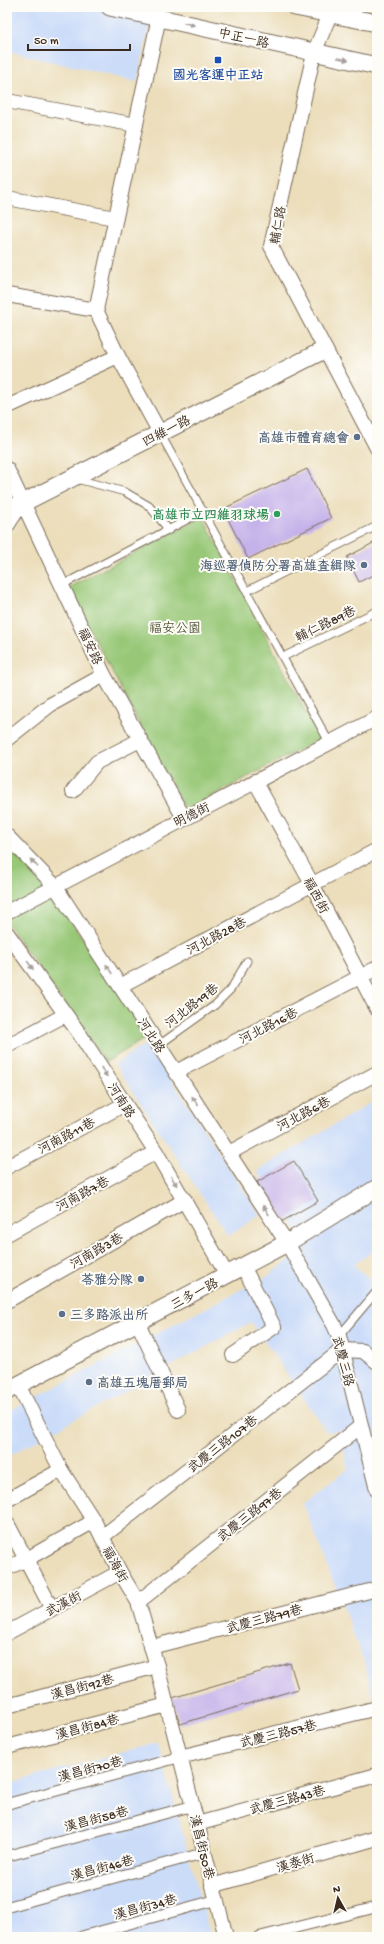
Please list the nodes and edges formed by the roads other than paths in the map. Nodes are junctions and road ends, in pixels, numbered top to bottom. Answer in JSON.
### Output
{"nodes":[{"id":1,"x":110,"y":7,"type":"edge"},
{"id":2,"x":295,"y":7,"type":"edge"},
{"id":3,"x":332,"y":11,"type":"edge"},
{"id":4,"x":159,"y":17,"type":"junction"},
{"id":5,"x":377,"y":23,"type":"edge"},
{"id":6,"x":314,"y":53,"type":"junction"},
{"id":7,"x":377,"y":66,"type":"edge"},
{"id":8,"x":7,"y":101,"type":"edge"},
{"id":9,"x":136,"y":126,"type":"junction"},
{"id":10,"x":7,"y":198,"type":"edge"},
{"id":11,"x":115,"y":218,"type":"junction"},
{"id":12,"x":7,"y":294,"type":"edge"},
{"id":13,"x":96,"y":310,"type":"junction"},
{"id":14,"x":324,"y":350,"type":"junction"},
{"id":15,"x":118,"y":356,"type":"junction"},
{"id":16,"x":7,"y":407,"type":"edge"},
{"id":17,"x":160,"y":433,"type":"junction"},
{"id":18,"x":377,"y":448,"type":"edge"},
{"id":19,"x":7,"y":469,"type":"edge"},
{"id":20,"x":72,"y":478,"type":"junction"},
{"id":21,"x":23,"y":501,"type":"junction"},
{"id":22,"x":7,"y":511,"type":"edge"},
{"id":23,"x":204,"y":511,"type":"junction"},
{"id":24,"x":7,"y":526,"type":"edge"},
{"id":25,"x":377,"y":526,"type":"edge"},
{"id":26,"x":169,"y":530,"type":"junction"},
{"id":27,"x":62,"y":585,"type":"junction"},
{"id":28,"x":247,"y":591,"type":"junction"},
{"id":29,"x":377,"y":611,"type":"edge"},
{"id":30,"x":283,"y":657,"type":"junction"},
{"id":31,"x":104,"y":675,"type":"junction"},
{"id":32,"x":377,"y":718,"type":"edge"},
{"id":33,"x":7,"y":739,"type":"edge"},
{"id":34,"x":140,"y":740,"type":"junction"},
{"id":35,"x":329,"y":742,"type":"junction"},
{"id":36,"x":255,"y":781,"type":"junction"},
{"id":37,"x":73,"y":791,"type":"dead end"},
{"id":38,"x":184,"y":818,"type":"junction"},
{"id":39,"x":7,"y":836,"type":"edge"},
{"id":40,"x":377,"y":850,"type":"edge"},
{"id":41,"x":312,"y":884,"type":"junction"},
{"id":42,"x":56,"y":886,"type":"junction"},
{"id":43,"x":7,"y":912,"type":"edge"},
{"id":44,"x":7,"y":933,"type":"edge"},
{"id":45,"x":247,"y":960,"type":"dead end"},
{"id":46,"x":377,"y":968,"type":"edge"},
{"id":47,"x":360,"y":977,"type":"junction"},
{"id":48,"x":120,"y":986,"type":"junction"},
{"id":49,"x":377,"y":1009,"type":"edge"},
{"id":50,"x":65,"y":1015,"type":"junction"},
{"id":51,"x":7,"y":1046,"type":"edge"},
{"id":52,"x":159,"y":1046,"type":"junction"},
{"id":53,"x":176,"y":1072,"type":"junction"},
{"id":54,"x":377,"y":1073,"type":"edge"},
{"id":55,"x":125,"y":1104,"type":"junction"},
{"id":56,"x":156,"y":1152,"type":"junction"},
{"id":57,"x":229,"y":1153,"type":"junction"},
{"id":58,"x":7,"y":1167,"type":"edge"},
{"id":59,"x":377,"y":1188,"type":"edge"},
{"id":60,"x":184,"y":1200,"type":"junction"},
{"id":61,"x":7,"y":1234,"type":"edge"},
{"id":62,"x":287,"y":1243,"type":"junction"},
{"id":63,"x":243,"y":1266,"type":"junction"},
{"id":64,"x":227,"y":1275,"type":"junction"},
{"id":65,"x":377,"y":1291,"type":"edge"},
{"id":66,"x":7,"y":1301,"type":"edge"},
{"id":67,"x":138,"y":1323,"type":"junction"},
{"id":68,"x":340,"y":1343,"type":"junction"},
{"id":69,"x":233,"y":1356,"type":"dead end"},
{"id":70,"x":377,"y":1362,"type":"edge"},
{"id":71,"x":13,"y":1388,"type":"edge"},
{"id":72,"x":178,"y":1410,"type":"dead end"},
{"id":73,"x":361,"y":1426,"type":"junction"},
{"id":74,"x":61,"y":1470,"type":"junction"},
{"id":75,"x":377,"y":1490,"type":"edge"},
{"id":76,"x":7,"y":1500,"type":"edge"},
{"id":77,"x":94,"y":1521,"type":"junction"},
{"id":78,"x":7,"y":1523,"type":"edge"},
{"id":79,"x":102,"y":1538,"type":"junction"},
{"id":80,"x":27,"y":1559,"type":"junction"},
{"id":81,"x":7,"y":1568,"type":"edge"},
{"id":82,"x":120,"y":1572,"type":"junction"},
{"id":83,"x":377,"y":1589,"type":"edge"},
{"id":84,"x":138,"y":1602,"type":"junction"},
{"id":85,"x":52,"y":1609,"type":"junction"},
{"id":86,"x":8,"y":1631,"type":"edge"},
{"id":87,"x":151,"y":1647,"type":"junction"},
{"id":88,"x":157,"y":1666,"type":"junction"},
{"id":89,"x":167,"y":1704,"type":"junction"},
{"id":90,"x":7,"y":1706,"type":"edge"},
{"id":91,"x":377,"y":1708,"type":"edge"},
{"id":92,"x":7,"y":1747,"type":"edge"},
{"id":93,"x":180,"y":1757,"type":"junction"},
{"id":94,"x":377,"y":1775,"type":"edge"},
{"id":95,"x":7,"y":1804,"type":"edge"},
{"id":96,"x":192,"y":1806,"type":"junction"},
{"id":97,"x":197,"y":1824,"type":"junction"},
{"id":98,"x":377,"y":1838,"type":"edge"},
{"id":99,"x":204,"y":1853,"type":"junction"},
{"id":100,"x":7,"y":1856,"type":"edge"},
{"id":101,"x":212,"y":1886,"type":"junction"},
{"id":102,"x":216,"y":1900,"type":"junction"},
{"id":103,"x":7,"y":1907,"type":"edge"},
{"id":104,"x":377,"y":1907,"type":"edge"},
{"id":105,"x":80,"y":1937,"type":"edge"},
{"id":106,"x":226,"y":1937,"type":"edge"},
{"id":107,"x":259,"y":1937,"type":"edge"}],
"edges":[{"from":1,"to":4,"type":"street","name":"中正一路"},
{"from":2,"to":3,"type":"street"},
{"from":3,"to":5,"type":"street"},
{"from":3,"to":6,"type":"street","name":"輔仁路"},
{"from":4,"to":6,"type":"street","name":"中正一路","one_way":true},
{"from":4,"to":9,"type":"street"},
{"from":6,"to":7,"type":"street","name":"中正一路","one_way":true},
{"from":6,"to":14,"type":"street","name":"輔仁路"},
{"from":8,"to":9,"type":"street"},
{"from":9,"to":11,"type":"street"},
{"from":10,"to":11,"type":"street"},
{"from":11,"to":13,"type":"street"},
{"from":12,"to":13,"type":"street"},
{"from":13,"to":15,"type":"street"},
{"from":14,"to":17,"type":"street","name":"四維一路"},
{"from":14,"to":18,"type":"street","name":"輔仁路"},
{"from":15,"to":16,"type":"street"},
{"from":15,"to":17,"type":"street"},
{"from":17,"to":20,"type":"street","name":"四維一路"},
{"from":17,"to":23,"type":"lane"},
{"from":19,"to":21,"type":"street","name":"福安路"},
{"from":20,"to":21,"type":"street","name":"四維一路"},
{"from":20,"to":26,"type":"lane"},
{"from":21,"to":22,"type":"street","name":"四維一路"},
{"from":21,"to":24,"type":"street"},
{"from":21,"to":27,"type":"street","name":"福安路"},
{"from":23,"to":26,"type":"lane"},
{"from":23,"to":28,"type":"lane"},
{"from":25,"to":28,"type":"lane"},
{"from":26,"to":27,"type":"lane"},
{"from":27,"to":31,"type":"street","name":"福安路"},
{"from":28,"to":30,"type":"lane"},
{"from":29,"to":30,"type":"lane","name":"輔仁路89巷"},
{"from":30,"to":35,"type":"lane"},
{"from":31,"to":33,"type":"street"},
{"from":31,"to":34,"type":"street","name":"福安路"},
{"from":32,"to":35,"type":"street","name":"明德街"},
{"from":34,"to":37,"type":"street"},
{"from":34,"to":38,"type":"street","name":"福安路"},
{"from":35,"to":36,"type":"street","name":"明德街"},
{"from":36,"to":38,"type":"street","name":"明德街"},
{"from":36,"to":41,"type":"street","name":"福西街"},
{"from":38,"to":42,"type":"street","name":"明德街"},
{"from":42,"to":39,"type":"street","name":"河北路","one_way":true},
{"from":40,"to":41,"type":"street","name":"河北路28巷"},
{"from":41,"to":47,"type":"street","name":"福西街"},
{"from":41,"to":48,"type":"street","name":"河北路28巷"},
{"from":42,"to":43,"type":"street","name":"明德街"},
{"from":48,"to":42,"type":"street","name":"河北路","one_way":true},
{"from":44,"to":50,"type":"street","name":"河南路","one_way":true},
{"from":45,"to":52,"type":"lane","name":"河北路19巷"},
{"from":46,"to":47,"type":"street","name":"河北路16巷"},
{"from":47,"to":49,"type":"street","name":"福西街"},
{"from":47,"to":53,"type":"street","name":"河北路16巷"},
{"from":48,"to":52,"type":"street","name":"河北路"},
{"from":50,"to":51,"type":"street"},
{"from":50,"to":55,"type":"street","name":"河南路","one_way":true},
{"from":52,"to":53,"type":"street","name":"河北路"},
{"from":57,"to":53,"type":"street","name":"河北路","one_way":true},
{"from":54,"to":57,"type":"street","name":"河北路6巷"},
{"from":55,"to":56,"type":"street","name":"河南路"},
{"from":55,"to":58,"type":"street","name":"河南路11巷"},
{"from":56,"to":60,"type":"street","name":"河南路","one_way":true},
{"from":56,"to":61,"type":"street","name":"河南路7巷"},
{"from":62,"to":57,"type":"street","name":"河北路","one_way":true},
{"from":59,"to":62,"type":"street","name":"三多一路"},
{"from":60,"to":64,"type":"street","name":"河南路"},
{"from":60,"to":66,"type":"street","name":"河南路3巷"},
{"from":62,"to":63,"type":"street","name":"三多一路"},
{"from":62,"to":68,"type":"street","name":"武慶三路"},
{"from":63,"to":64,"type":"street","name":"三多一路"},
{"from":63,"to":69,"type":"street"},
{"from":64,"to":67,"type":"street","name":"三多一路"},
{"from":65,"to":68,"type":"lane"},
{"from":67,"to":71,"type":"street","name":"三多一路"},
{"from":67,"to":72,"type":"street"},
{"from":68,"to":70,"type":"street"},
{"from":68,"to":73,"type":"street","name":"武慶三路"},
{"from":68,"to":79,"type":"street","name":"武慶三路107巷"},
{"from":71,"to":74,"type":"street","name":"福海街"},
{"from":73,"to":75,"type":"street","name":"武慶三路"},
{"from":73,"to":84,"type":"street","name":"武慶三路97巷"},
{"from":74,"to":76,"type":"street"},
{"from":74,"to":77,"type":"street","name":"福海街"},
{"from":77,"to":79,"type":"street","name":"福海街"},
{"from":77,"to":80,"type":"street"},
{"from":78,"to":80,"type":"street"},
{"from":79,"to":82,"type":"street","name":"福海街"},
{"from":80,"to":81,"type":"street"},
{"from":80,"to":85,"type":"street"},
{"from":82,"to":84,"type":"street","name":"福海街"},
{"from":82,"to":85,"type":"street","name":"武漢街"},
{"from":83,"to":87,"type":"street","name":"武慶三路79巷"},
{"from":84,"to":87,"type":"street","name":"福海街"},
{"from":85,"to":86,"type":"street","name":"武漢街"},
{"from":87,"to":88,"type":"street","name":"福海街"},
{"from":88,"to":89,"type":"street","name":"福海街"},
{"from":88,"to":90,"type":"street","name":"漢昌街92巷"},
{"from":89,"to":92,"type":"street","name":"漢昌街84巷"},
{"from":89,"to":93,"type":"street","name":"福海街"},
{"from":91,"to":93,"type":"street","name":"武慶三路57巷"},
{"from":93,"to":95,"type":"street","name":"漢昌街70巷"},
{"from":93,"to":96,"type":"street","name":"漢昌街50巷"},
{"from":94,"to":97,"type":"street","name":"武慶三路43巷"},
{"from":96,"to":97,"type":"street","name":"漢昌街50巷"},
{"from":96,"to":100,"type":"street","name":"漢昌街58巷"},
{"from":97,"to":99,"type":"street","name":"漢昌街50巷"},
{"from":98,"to":101,"type":"street","name":"漢泰街"},
{"from":99,"to":101,"type":"street","name":"漢昌街50巷"},
{"from":99,"to":103,"type":"street","name":"漢昌街46巷"},
{"from":101,"to":102,"type":"street","name":"漢昌街50巷"},
{"from":102,"to":105,"type":"street","name":"漢昌街34巷"},
{"from":102,"to":106,"type":"street","name":"漢昌街50巷"},
{"from":104,"to":107,"type":"street"}]}
